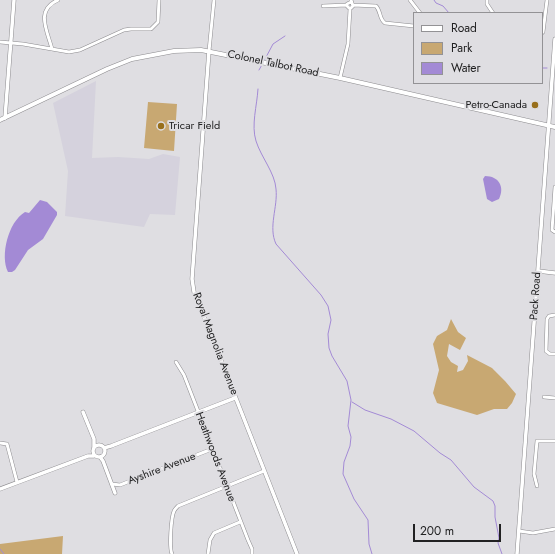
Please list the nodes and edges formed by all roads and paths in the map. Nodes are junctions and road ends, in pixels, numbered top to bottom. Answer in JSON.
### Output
{"nodes":[{"id":1,"x":14,"y":0,"type":"edge"},
{"id":2,"x":58,"y":0,"type":"edge"},
{"id":3,"x":160,"y":0,"type":"edge"},
{"id":4,"x":214,"y":0,"type":"edge"},
{"id":5,"x":410,"y":0,"type":"edge"},
{"id":6,"x":487,"y":0,"type":"edge"},
{"id":7,"x":546,"y":0,"type":"edge"},
{"id":8,"x":352,"y":2,"type":"edge"},
{"id":9,"x":347,"y":5,"type":"junction"},
{"id":10,"x":323,"y":6,"type":"dead end"},
{"id":11,"x":350,"y":8,"type":"junction"},
{"id":12,"x":419,"y":12,"type":"edge"},
{"id":13,"x":492,"y":12,"type":"edge"},
{"id":14,"x":413,"y":26,"type":"edge"},
{"id":15,"x":543,"y":32,"type":"edge"},
{"id":16,"x":555,"y":38,"type":"edge"},
{"id":17,"x":0,"y":42,"type":"edge"},
{"id":18,"x":10,"y":44,"type":"junction"},
{"id":19,"x":52,"y":49,"type":"junction"},
{"id":20,"x":209,"y":51,"type":"junction"},
{"id":21,"x":340,"y":78,"type":"junction"},
{"id":22,"x":5,"y":118,"type":"junction"},
{"id":23,"x":0,"y":120,"type":"edge"},
{"id":24,"x":548,"y":126,"type":"junction"},
{"id":25,"x":555,"y":127,"type":"edge"},
{"id":26,"x":555,"y":187,"type":"edge"},
{"id":27,"x":555,"y":232,"type":"edge"},
{"id":28,"x":538,"y":271,"type":"junction"},
{"id":29,"x":555,"y":273,"type":"edge"},
{"id":30,"x":555,"y":315,"type":"edge"},
{"id":31,"x":555,"y":354,"type":"edge"},
{"id":32,"x":176,"y":362,"type":"dead end"},
{"id":33,"x":544,"y":397,"type":"dead end"},
{"id":34,"x":235,"y":398,"type":"junction"},
{"id":35,"x":555,"y":398,"type":"edge"},
{"id":36,"x":83,"y":412,"type":"dead end"},
{"id":37,"x":198,"y":412,"type":"junction"},
{"id":38,"x":94,"y":439,"type":"junction"},
{"id":39,"x":555,"y":441,"type":"edge"},
{"id":40,"x":0,"y":443,"type":"edge"},
{"id":41,"x":99,"y":445,"type":"junction"},
{"id":42,"x":93,"y":449,"type":"junction"},
{"id":43,"x":212,"y":450,"type":"junction"},
{"id":44,"x":103,"y":453,"type":"junction"},
{"id":45,"x":88,"y":456,"type":"junction"},
{"id":46,"x":94,"y":456,"type":"junction"},
{"id":47,"x":264,"y":471,"type":"junction"},
{"id":48,"x":16,"y":482,"type":"junction"},
{"id":49,"x":112,"y":484,"type":"junction"},
{"id":50,"x":118,"y":485,"type":"junction"},
{"id":51,"x":226,"y":486,"type":"junction"},
{"id":52,"x":536,"y":486,"type":"dead end"},
{"id":53,"x":0,"y":489,"type":"edge"},
{"id":54,"x":115,"y":492,"type":"joint"},
{"id":55,"x":240,"y":522,"type":"junction"},
{"id":56,"x":555,"y":529,"type":"edge"},
{"id":57,"x":519,"y":531,"type":"junction"},
{"id":58,"x":172,"y":554,"type":"edge"},
{"id":59,"x":208,"y":554,"type":"edge"},
{"id":60,"x":252,"y":554,"type":"edge"},
{"id":61,"x":297,"y":554,"type":"edge"},
{"id":62,"x":517,"y":554,"type":"edge"}],
"edges":[{"from":1,"to":18,"type":"street"},
{"from":2,"to":19,"type":"street"},
{"from":3,"to":19,"type":"street"},
{"from":4,"to":20,"type":"street"},
{"from":5,"to":12,"type":"street"},
{"from":6,"to":13,"type":"street"},
{"from":7,"to":15,"type":"street"},
{"from":8,"to":9,"type":"street"},
{"from":8,"to":11,"type":"street"},
{"from":8,"to":14,"type":"street"},
{"from":9,"to":10,"type":"street"},
{"from":9,"to":11,"type":"street"},
{"from":11,"to":21,"type":"street"},
{"from":16,"to":24,"type":"street","name":"Pack Road"},
{"from":17,"to":18,"type":"street"},
{"from":18,"to":19,"type":"street"},
{"from":18,"to":22,"type":"street"},
{"from":20,"to":21,"type":"main road","name":"Colonel Talbot Road"},
{"from":20,"to":22,"type":"main road","name":"Colonel Talbot Road"},
{"from":20,"to":34,"type":"street","name":"Royal Magnolia Avenue"},
{"from":21,"to":24,"type":"main road","name":"Colonel Talbot Road"},
{"from":22,"to":23,"type":"main road","name":"Colonel Talbot Road"},
{"from":24,"to":25,"type":"main road","name":"Colonel Talbot Road"},
{"from":24,"to":28,"type":"street","name":"Pack Road"},
{"from":26,"to":27,"type":"street"},
{"from":28,"to":29,"type":"street"},
{"from":28,"to":57,"type":"street","name":"Pack Road"},
{"from":30,"to":31,"type":"street"},
{"from":32,"to":37,"type":"street","name":"Heathwoods Avenue"},
{"from":33,"to":35,"type":"street"},
{"from":34,"to":37,"type":"street"},
{"from":34,"to":47,"type":"street","name":"Royal Magnolia Avenue"},
{"from":36,"to":38,"type":"street"},
{"from":37,"to":43,"type":"street","name":"Heathwoods Avenue"},
{"from":37,"to":44,"type":"street"},
{"from":38,"to":41,"type":"street"},
{"from":38,"to":42,"type":"street"},
{"from":39,"to":52,"type":"street"},
{"from":40,"to":48,"type":"street"},
{"from":41,"to":42,"type":"street"},
{"from":41,"to":44,"type":"street"},
{"from":42,"to":45,"type":"street"},
{"from":42,"to":46,"type":"street"},
{"from":43,"to":50,"type":"street","name":"Ayshire Avenue"},
{"from":43,"to":51,"type":"street","name":"Heathwoods Avenue"},
{"from":44,"to":46,"type":"street"},
{"from":44,"to":49,"type":"street"},
{"from":45,"to":46,"type":"street"},
{"from":45,"to":48,"type":"street"},
{"from":47,"to":51,"type":"street"},
{"from":47,"to":61,"type":"street","name":"Royal Magnolia Avenue"},
{"from":48,"to":53,"type":"street"},
{"from":49,"to":50,"type":"street","name":"Ayshire Avenue"},
{"from":49,"to":54,"type":"street"},
{"from":50,"to":54,"type":"street"},
{"from":51,"to":55,"type":"street","name":"Heathwoods Avenue"},
{"from":51,"to":58,"type":"street"},
{"from":55,"to":59,"type":"street"},
{"from":55,"to":60,"type":"street","name":"Heathwoods Avenue"},
{"from":56,"to":57,"type":"street"},
{"from":57,"to":62,"type":"street","name":"Pack Road"}]}
